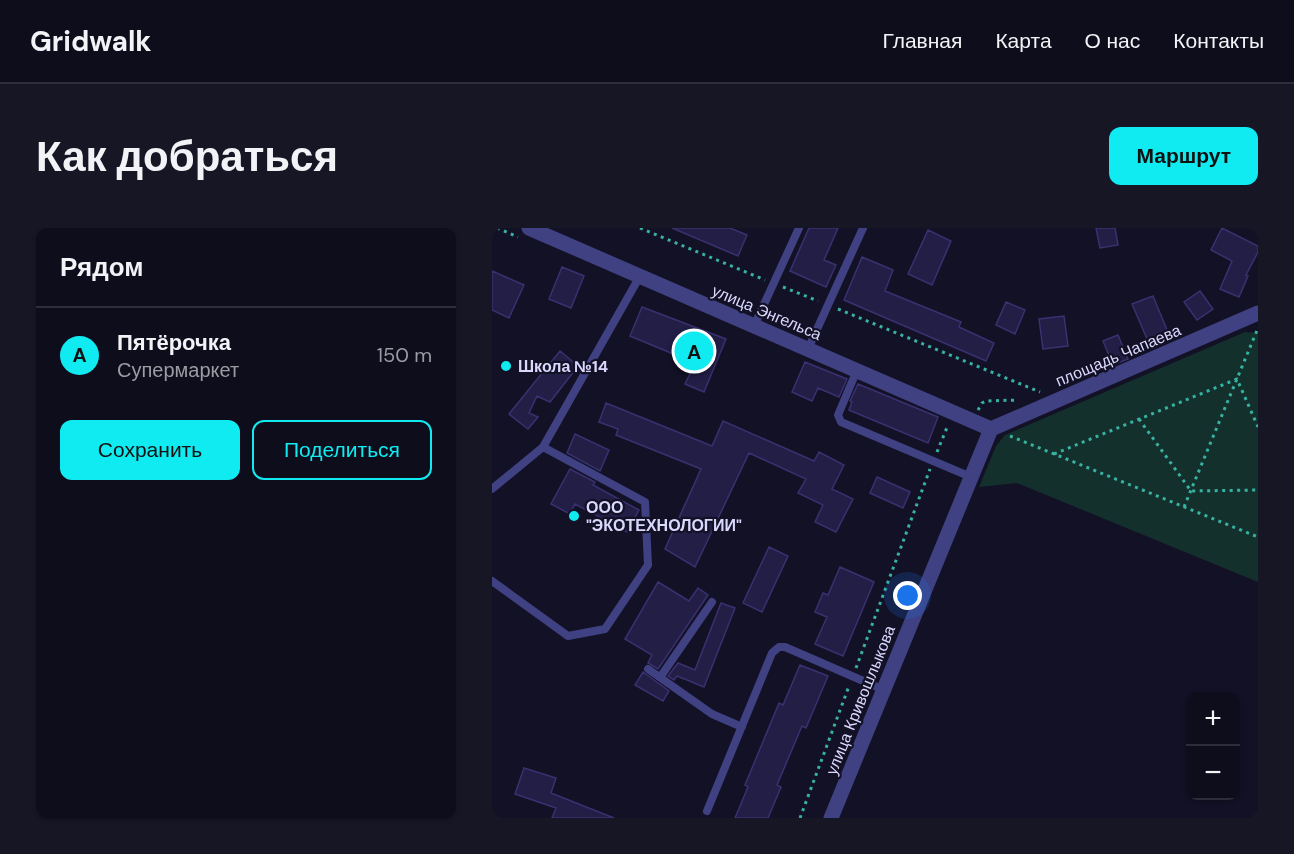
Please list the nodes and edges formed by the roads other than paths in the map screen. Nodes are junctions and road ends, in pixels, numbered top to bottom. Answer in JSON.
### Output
{"nodes":[{"id":1,"x":529,"y":228,"type":"edge"},
{"id":2,"x":799,"y":228,"type":"edge"},
{"id":3,"x":863,"y":228,"type":"edge"},
{"id":4,"x":640,"y":276,"type":"junction"},
{"id":5,"x":1258,"y":313,"type":"edge"},
{"id":6,"x":754,"y":326,"type":"junction"},
{"id":7,"x":808,"y":349,"type":"junction"},
{"id":8,"x":857,"y":370,"type":"junction"},
{"id":9,"x":991,"y":429,"type":"junction"},
{"id":10,"x":543,"y":447,"type":"junction"},
{"id":11,"x":972,"y":477,"type":"junction"},
{"id":12,"x":492,"y":489,"type":"edge"},
{"id":13,"x":492,"y":581,"type":"edge"},
{"id":14,"x":712,"y":602,"type":"dead end"},
{"id":15,"x":648,"y":669,"type":"dead end"},
{"id":16,"x":661,"y":676,"type":"junction"},
{"id":17,"x":884,"y":690,"type":"junction"},
{"id":18,"x":742,"y":727,"type":"junction"},
{"id":19,"x":707,"y":811,"type":"dead end"},
{"id":20,"x":831,"y":818,"type":"edge"}],
"edges":[{"from":1,"to":4,"type":"street","name":"улица Энгельса"},
{"from":2,"to":6,"type":"lane"},
{"from":3,"to":7,"type":"lane"},
{"from":4,"to":6,"type":"street","name":"улица Энгельса"},
{"from":4,"to":10,"type":"lane"},
{"from":5,"to":9,"type":"street","name":"площадь Чапаева"},
{"from":6,"to":7,"type":"street","name":"улица Энгельса"},
{"from":7,"to":8,"type":"street","name":"улица Энгельса"},
{"from":8,"to":9,"type":"street","name":"улица Энгельса"},
{"from":8,"to":11,"type":"lane"},
{"from":9,"to":11,"type":"street","name":"улица Кривошлыкова"},
{"from":10,"to":12,"type":"lane"},
{"from":10,"to":13,"type":"lane"},
{"from":11,"to":17,"type":"street","name":"улица Кривошлыкова"},
{"from":14,"to":16,"type":"lane"},
{"from":15,"to":16,"type":"lane"},
{"from":16,"to":18,"type":"lane"},
{"from":17,"to":18,"type":"lane"},
{"from":17,"to":20,"type":"street","name":"улица Кривошлыкова"},
{"from":18,"to":19,"type":"lane"}]}
